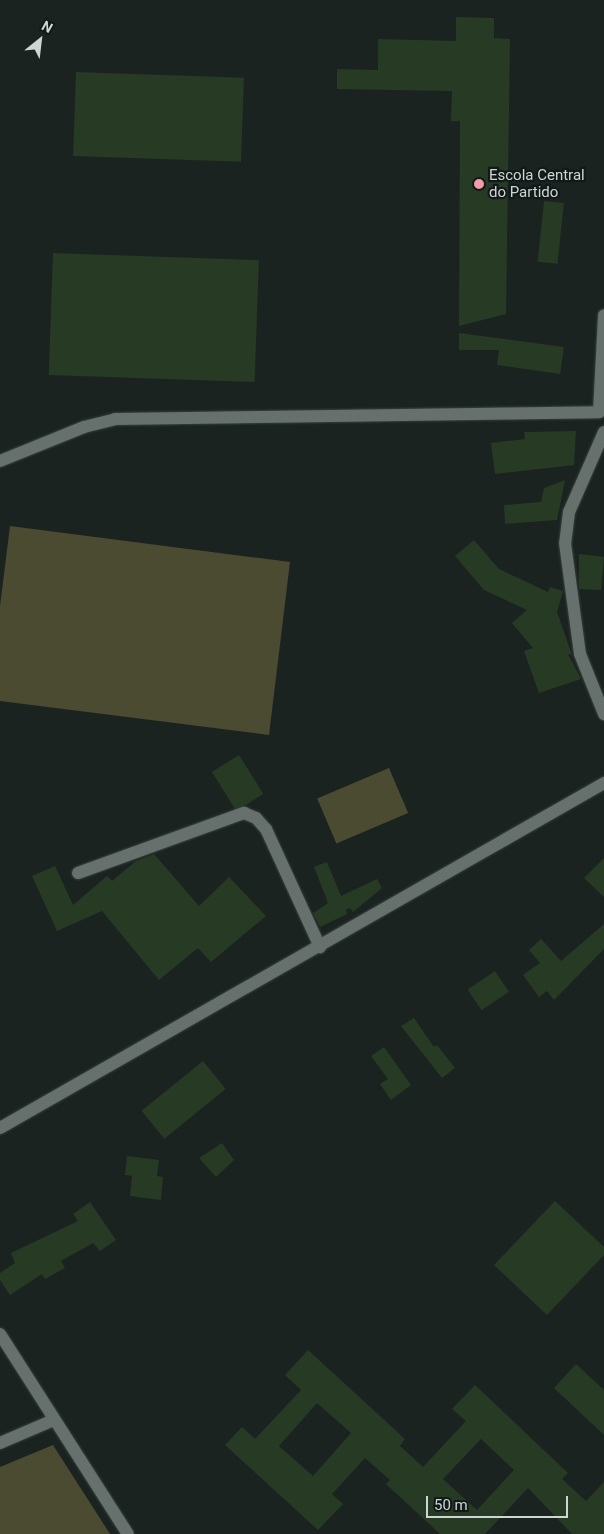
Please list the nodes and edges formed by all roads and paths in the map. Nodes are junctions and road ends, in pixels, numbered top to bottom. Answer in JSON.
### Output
{"nodes":[{"id":1,"x":604,"y":315,"type":"edge"},
{"id":2,"x":601,"y":410,"type":"edge"},
{"id":3,"x":604,"y":432,"type":"edge"},
{"id":4,"x":0,"y":461,"type":"edge"},
{"id":5,"x":604,"y":714,"type":"edge"},
{"id":6,"x":604,"y":783,"type":"edge"},
{"id":7,"x":78,"y":873,"type":"dead end"},
{"id":8,"x":320,"y":947,"type":"junction"},
{"id":9,"x":0,"y":1128,"type":"edge"},
{"id":10,"x":0,"y":1334,"type":"edge"},
{"id":11,"x":54,"y":1420,"type":"junction"},
{"id":12,"x":0,"y":1444,"type":"edge"},
{"id":13,"x":128,"y":1534,"type":"edge"}],
"edges":[{"from":1,"to":2,"type":"street"},
{"from":2,"to":4,"type":"street"},
{"from":3,"to":5,"type":"street"},
{"from":6,"to":8,"type":"street"},
{"from":7,"to":8,"type":"street"},
{"from":8,"to":9,"type":"street"},
{"from":10,"to":11,"type":"street"},
{"from":11,"to":12,"type":"street"},
{"from":11,"to":13,"type":"street"}]}
